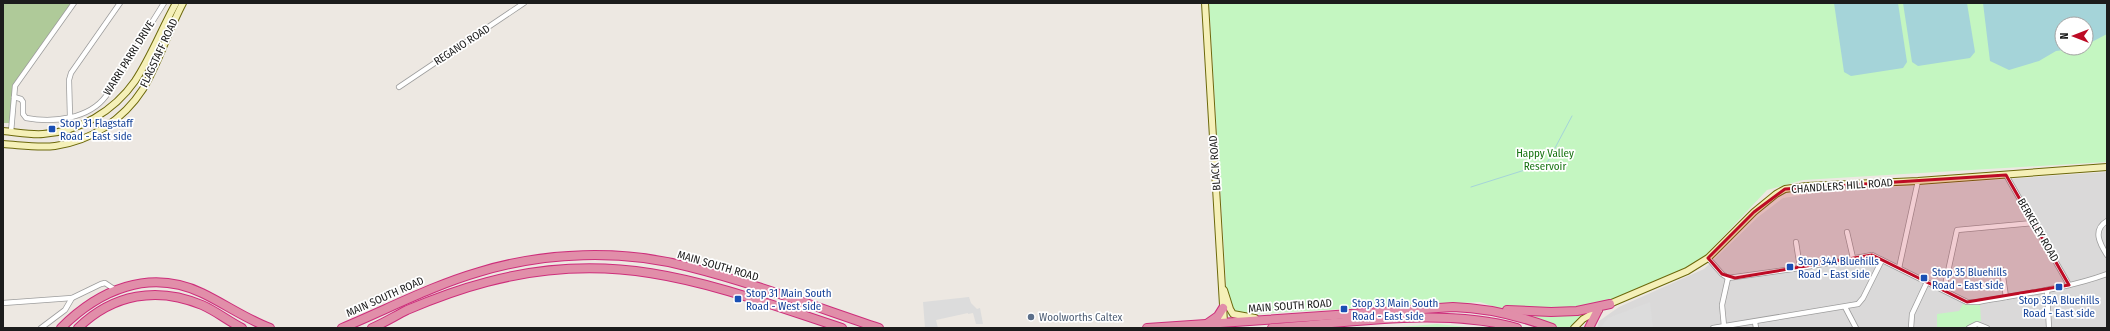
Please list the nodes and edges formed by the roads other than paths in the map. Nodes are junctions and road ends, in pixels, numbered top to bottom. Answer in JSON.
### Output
{"nodes":[{"id":1,"x":74,"y":3,"type":"edge"},
{"id":2,"x":120,"y":3,"type":"edge"},
{"id":3,"x":164,"y":3,"type":"edge"},
{"id":4,"x":176,"y":3,"type":"edge"},
{"id":5,"x":183,"y":3,"type":"edge"},
{"id":6,"x":524,"y":3,"type":"edge"},
{"id":7,"x":1205,"y":3,"type":"edge"},
{"id":8,"x":399,"y":87,"type":"dead end"},
{"id":9,"x":14,"y":97,"type":"junction"},
{"id":10,"x":70,"y":117,"type":"junction"},
{"id":11,"x":3,"y":132,"type":"edge"},
{"id":12,"x":11,"y":132,"type":"junction"},
{"id":13,"x":3,"y":144,"type":"edge"},
{"id":14,"x":2107,"y":167,"type":"edge"},
{"id":15,"x":2006,"y":175,"type":"junction"},
{"id":16,"x":1918,"y":181,"type":"junction"},
{"id":17,"x":2107,"y":221,"type":"edge"},
{"id":18,"x":2033,"y":223,"type":"junction"},
{"id":19,"x":1847,"y":232,"type":"dead end"},
{"id":20,"x":1796,"y":242,"type":"dead end"},
{"id":21,"x":2107,"y":255,"type":"edge"},
{"id":22,"x":1708,"y":258,"type":"junction"},
{"id":23,"x":1852,"y":258,"type":"junction"},
{"id":24,"x":1882,"y":260,"type":"junction"},
{"id":25,"x":688,"y":267,"type":"junction"},
{"id":26,"x":1800,"y":268,"type":"junction"},
{"id":27,"x":1899,"y":268,"type":"junction"},
{"id":28,"x":2002,"y":270,"type":"dead end"},
{"id":29,"x":2107,"y":274,"type":"edge"},
{"id":30,"x":685,"y":278,"type":"junction"},
{"id":31,"x":1728,"y":278,"type":"junction"},
{"id":32,"x":1927,"y":282,"type":"junction"},
{"id":33,"x":1222,"y":283,"type":"junction"},
{"id":34,"x":2069,"y":285,"type":"junction"},
{"id":35,"x":114,"y":289,"type":"junction"},
{"id":36,"x":1944,"y":290,"type":"junction"},
{"id":37,"x":2047,"y":290,"type":"junction"},
{"id":38,"x":2006,"y":297,"type":"junction"},
{"id":39,"x":72,"y":298,"type":"junction"},
{"id":40,"x":3,"y":302,"type":"edge"},
{"id":41,"x":1610,"y":304,"type":"junction"},
{"id":42,"x":1845,"y":307,"type":"junction"},
{"id":43,"x":1223,"y":308,"type":"junction"},
{"id":44,"x":1484,"y":309,"type":"junction"},
{"id":45,"x":1598,"y":310,"type":"junction"},
{"id":46,"x":1262,"y":319,"type":"junction"},
{"id":47,"x":1755,"y":322,"type":"junction"},
{"id":48,"x":1207,"y":324,"type":"junction"},
{"id":49,"x":1224,"y":325,"type":"edge"},
{"id":50,"x":1724,"y":326,"type":"junction"},
{"id":51,"x":41,"y":328,"type":"edge"},
{"id":52,"x":61,"y":328,"type":"edge"},
{"id":53,"x":78,"y":328,"type":"edge"},
{"id":54,"x":242,"y":328,"type":"edge"},
{"id":55,"x":270,"y":328,"type":"edge"},
{"id":56,"x":342,"y":328,"type":"edge"},
{"id":57,"x":372,"y":328,"type":"edge"},
{"id":58,"x":842,"y":328,"type":"edge"},
{"id":59,"x":879,"y":328,"type":"edge"},
{"id":60,"x":1152,"y":328,"type":"edge"},
{"id":61,"x":1272,"y":328,"type":"edge"},
{"id":62,"x":1517,"y":328,"type":"edge"},
{"id":63,"x":1552,"y":328,"type":"edge"},
{"id":64,"x":1574,"y":328,"type":"edge"},
{"id":65,"x":1589,"y":328,"type":"edge"},
{"id":66,"x":1713,"y":328,"type":"edge"},
{"id":67,"x":1756,"y":328,"type":"edge"},
{"id":68,"x":1856,"y":328,"type":"edge"},
{"id":69,"x":1911,"y":328,"type":"edge"},
{"id":70,"x":1969,"y":328,"type":"edge"},
{"id":71,"x":1987,"y":328,"type":"edge"},
{"id":72,"x":2049,"y":328,"type":"edge"}],
"edges":[{"from":1,"to":9,"type":"street"},
{"from":2,"to":10,"type":"street"},
{"from":3,"to":10,"type":"street","name":"WARRI PARRI DRIVE"},
{"from":4,"to":12,"type":"main road","name":"FLAGSTAFF ROAD"},
{"from":5,"to":13,"type":"main road","name":"FLAGSTAFF ROAD"},
{"from":6,"to":8,"type":"street","name":"REGANO ROAD"},
{"from":7,"to":33,"type":"main road","name":"BLACK ROAD"},
{"from":9,"to":10,"type":"street","name":"WARRI PARRI DRIVE"},
{"from":9,"to":12,"type":"street"},
{"from":11,"to":12,"type":"main road","name":"FLAGSTAFF ROAD"},
{"from":14,"to":15,"type":"main road","name":"CHANDLERS HILL ROAD"},
{"from":15,"to":16,"type":"main road","name":"CHANDLERS HILL ROAD"},
{"from":15,"to":18,"type":"street","name":"BERKELEY ROAD"},
{"from":16,"to":22,"type":"main road","name":"CHANDLERS HILL ROAD"},
{"from":16,"to":27,"type":"street"},
{"from":17,"to":21,"type":"street"},
{"from":18,"to":34,"type":"street","name":"BERKELEY ROAD"},
{"from":18,"to":36,"type":"street"},
{"from":19,"to":23,"type":"street"},
{"from":20,"to":26,"type":"street"},
{"from":22,"to":31,"type":"street"},
{"from":22,"to":41,"type":"main road","name":"CHANDLERS HILL ROAD"},
{"from":23,"to":24,"type":"street"},
{"from":23,"to":26,"type":"street"},
{"from":24,"to":27,"type":"street"},
{"from":24,"to":42,"type":"street"},
{"from":25,"to":30,"type":"highway"},
{"from":25,"to":56,"type":"highway","name":"MAIN SOUTH ROAD"},
{"from":25,"to":59,"type":"highway","name":"MAIN SOUTH ROAD"},
{"from":26,"to":31,"type":"street"},
{"from":27,"to":32,"type":"street"},
{"from":28,"to":38,"type":"street"},
{"from":29,"to":34,"type":"street"},
{"from":30,"to":57,"type":"highway","name":"MAIN SOUTH ROAD"},
{"from":30,"to":58,"type":"highway","name":"MAIN SOUTH ROAD"},
{"from":31,"to":50,"type":"street"},
{"from":32,"to":36,"type":"street"},
{"from":32,"to":69,"type":"street"},
{"from":33,"to":43,"type":"main road","name":"BLACK ROAD"},
{"from":33,"to":46,"type":"main road"},
{"from":34,"to":37,"type":"street"},
{"from":35,"to":39,"type":"street"},
{"from":35,"to":52,"type":"highway"},
{"from":35,"to":55,"type":"highway"},
{"from":36,"to":38,"type":"street"},
{"from":37,"to":38,"type":"street"},
{"from":37,"to":72,"type":"street"},
{"from":39,"to":40,"type":"street"},
{"from":39,"to":51,"type":"street"},
{"from":41,"to":44,"type":"highway"},
{"from":41,"to":45,"type":"main road","name":"CHANDLERS HILL ROAD"},
{"from":42,"to":47,"type":"street"},
{"from":42,"to":68,"type":"street"},
{"from":43,"to":48,"type":"highway"},
{"from":43,"to":49,"type":"main road","name":"BLACK ROAD"},
{"from":44,"to":46,"type":"highway","name":"MAIN SOUTH ROAD"},
{"from":44,"to":63,"type":"highway","name":"MAIN SOUTH ROAD"},
{"from":45,"to":64,"type":"main road","name":"CHANDLERS HILL ROAD"},
{"from":45,"to":65,"type":"highway"},
{"from":46,"to":49,"type":"highway","name":"MAIN SOUTH ROAD"},
{"from":47,"to":50,"type":"street"},
{"from":47,"to":67,"type":"street"},
{"from":48,"to":49,"type":"highway","name":"MAIN SOUTH ROAD"},
{"from":48,"to":60,"type":"highway","name":"MAIN SOUTH ROAD"},
{"from":50,"to":66,"type":"street"},
{"from":53,"to":54,"type":"highway"},
{"from":61,"to":62,"type":"highway","name":"MAIN SOUTH ROAD"},
{"from":70,"to":71,"type":"street"}]}
